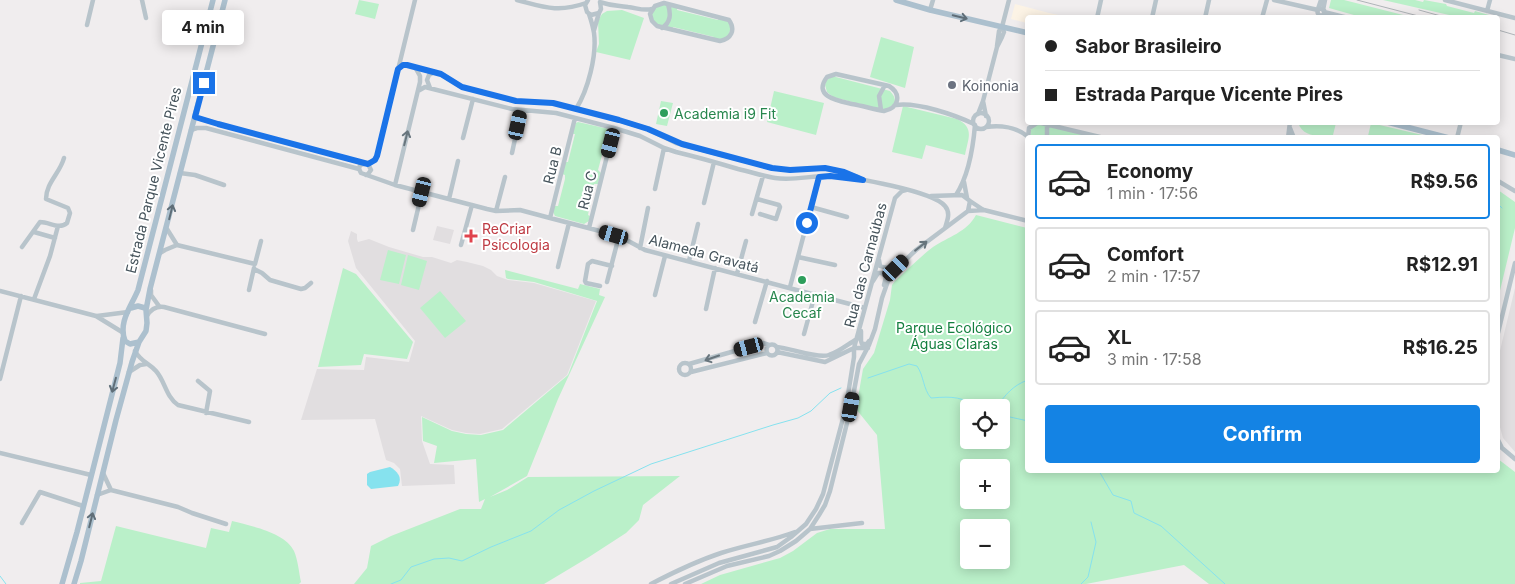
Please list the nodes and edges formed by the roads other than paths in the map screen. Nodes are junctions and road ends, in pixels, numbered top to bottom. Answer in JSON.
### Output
{"nodes":[{"id":1,"x":93,"y":0,"type":"edge"},
{"id":2,"x":142,"y":0,"type":"edge"},
{"id":3,"x":213,"y":0,"type":"edge"},
{"id":4,"x":225,"y":0,"type":"edge"},
{"id":5,"x":415,"y":0,"type":"edge"},
{"id":6,"x":517,"y":0,"type":"edge"},
{"id":7,"x":896,"y":0,"type":"edge"},
{"id":8,"x":933,"y":0,"type":"edge"},
{"id":9,"x":1009,"y":0,"type":"edge"},
{"id":10,"x":1101,"y":0,"type":"edge"},
{"id":11,"x":1156,"y":0,"type":"edge"},
{"id":12,"x":1209,"y":0,"type":"edge"},
{"id":13,"x":1267,"y":0,"type":"edge"},
{"id":14,"x":1274,"y":0,"type":"edge"},
{"id":15,"x":1321,"y":0,"type":"edge"},
{"id":16,"x":1326,"y":0,"type":"edge"},
{"id":17,"x":1445,"y":0,"type":"edge"},
{"id":18,"x":1490,"y":0,"type":"edge"},
{"id":19,"x":587,"y":1,"type":"edge"},
{"id":20,"x":599,"y":1,"type":"edge"},
{"id":21,"x":659,"y":2,"type":"edge"},
{"id":22,"x":676,"y":3,"type":"edge"},
{"id":23,"x":668,"y":4,"type":"junction"},
{"id":24,"x":611,"y":6,"type":"junction"},
{"id":25,"x":571,"y":8,"type":"junction"},
{"id":26,"x":930,"y":10,"type":"junction"},
{"id":27,"x":1487,"y":11,"type":"junction"},
{"id":28,"x":599,"y":12,"type":"junction"},
{"id":29,"x":651,"y":12,"type":"junction"},
{"id":30,"x":1321,"y":12,"type":"edge"},
{"id":31,"x":588,"y":13,"type":"junction"},
{"id":32,"x":1098,"y":15,"type":"edge"},
{"id":33,"x":1153,"y":15,"type":"edge"},
{"id":34,"x":1206,"y":15,"type":"edge"},
{"id":35,"x":1263,"y":15,"type":"edge"},
{"id":36,"x":1334,"y":15,"type":"edge"},
{"id":37,"x":146,"y":18,"type":"dead end"},
{"id":38,"x":1515,"y":18,"type":"edge"},
{"id":39,"x":87,"y":25,"type":"dead end"},
{"id":40,"x":1002,"y":27,"type":"junction"},
{"id":41,"x":662,"y":28,"type":"junction"},
{"id":42,"x":594,"y":31,"type":"junction"},
{"id":43,"x":1025,"y":32,"type":"edge"},
{"id":44,"x":401,"y":56,"type":"junction"},
{"id":45,"x":1500,"y":56,"type":"edge"},
{"id":46,"x":1515,"y":60,"type":"edge"},
{"id":47,"x":407,"y":65,"type":"junction"},
{"id":48,"x":415,"y":67,"type":"junction"},
{"id":49,"x":398,"y":69,"type":"junction"},
{"id":50,"x":434,"y":72,"type":"junction"},
{"id":51,"x":885,"y":85,"type":"junction"},
{"id":52,"x":430,"y":88,"type":"junction"},
{"id":53,"x":418,"y":91,"type":"junction"},
{"id":54,"x":497,"y":96,"type":"junction"},
{"id":55,"x":898,"y":98,"type":"junction"},
{"id":56,"x":472,"y":99,"type":"junction"},
{"id":57,"x":582,"y":99,"type":"junction"},
{"id":58,"x":983,"y":100,"type":"junction"},
{"id":59,"x":905,"y":104,"type":"junction"},
{"id":60,"x":495,"y":105,"type":"junction"},
{"id":61,"x":896,"y":105,"type":"junction"},
{"id":62,"x":576,"y":109,"type":"junction"},
{"id":63,"x":880,"y":110,"type":"junction"},
{"id":64,"x":522,"y":111,"type":"junction"},
{"id":65,"x":585,"y":111,"type":"junction"},
{"id":66,"x":976,"y":115,"type":"junction"},
{"id":67,"x":195,"y":117,"type":"junction"},
{"id":68,"x":987,"y":117,"type":"junction"},
{"id":69,"x":576,"y":118,"type":"junction"},
{"id":70,"x":960,"y":118,"type":"junction"},
{"id":71,"x":974,"y":125,"type":"junction"},
{"id":72,"x":1034,"y":125,"type":"edge"},
{"id":73,"x":1052,"y":125,"type":"edge"},
{"id":74,"x":1405,"y":125,"type":"edge"},
{"id":75,"x":997,"y":126,"type":"junction"},
{"id":76,"x":984,"y":127,"type":"junction"},
{"id":77,"x":614,"y":128,"type":"junction"},
{"id":78,"x":1029,"y":128,"type":"junction"},
{"id":79,"x":191,"y":130,"type":"junction"},
{"id":80,"x":1017,"y":130,"type":"junction"},
{"id":81,"x":1025,"y":135,"type":"edge"},
{"id":82,"x":1028,"y":135,"type":"edge"},
{"id":83,"x":1092,"y":135,"type":"edge"},
{"id":84,"x":1439,"y":135,"type":"edge"},
{"id":85,"x":463,"y":138,"type":"dead end"},
{"id":86,"x":973,"y":140,"type":"junction"},
{"id":87,"x":664,"y":148,"type":"junction"},
{"id":88,"x":1500,"y":151,"type":"edge"},
{"id":89,"x":512,"y":153,"type":"dead end"},
{"id":90,"x":1515,"y":155,"type":"edge"},
{"id":91,"x":64,"y":158,"type":"dead end"},
{"id":92,"x":458,"y":161,"type":"dead end"},
{"id":93,"x":745,"y":161,"type":"junction"},
{"id":94,"x":714,"y":162,"type":"junction"},
{"id":95,"x":366,"y":163,"type":"junction"},
{"id":96,"x":358,"y":169,"type":"junction"},
{"id":97,"x":743,"y":170,"type":"junction"},
{"id":98,"x":180,"y":173,"type":"junction"},
{"id":99,"x":366,"y":175,"type":"junction"},
{"id":100,"x":763,"y":176,"type":"junction"},
{"id":101,"x":505,"y":177,"type":"dead end"},
{"id":102,"x":819,"y":177,"type":"junction"},
{"id":103,"x":863,"y":180,"type":"junction"},
{"id":104,"x":964,"y":180,"type":"junction"},
{"id":105,"x":1500,"y":182,"type":"edge"},
{"id":106,"x":882,"y":184,"type":"junction"},
{"id":107,"x":224,"y":185,"type":"dead end"},
{"id":108,"x":395,"y":185,"type":"junction"},
{"id":109,"x":655,"y":188,"type":"dead end"},
{"id":110,"x":906,"y":190,"type":"junction"},
{"id":111,"x":1515,"y":191,"type":"edge"},
{"id":112,"x":422,"y":192,"type":"junction"},
{"id":113,"x":956,"y":195,"type":"junction"},
{"id":114,"x":927,"y":196,"type":"junction"},
{"id":115,"x":895,"y":198,"type":"junction"},
{"id":116,"x":449,"y":199,"type":"junction"},
{"id":117,"x":756,"y":199,"type":"junction"},
{"id":118,"x":968,"y":199,"type":"junction"},
{"id":119,"x":704,"y":203,"type":"dead end"},
{"id":120,"x":472,"y":205,"type":"junction"},
{"id":121,"x":811,"y":207,"type":"junction"},
{"id":122,"x":648,"y":208,"type":"dead end"},
{"id":123,"x":984,"y":210,"type":"junction"},
{"id":124,"x":496,"y":211,"type":"junction"},
{"id":125,"x":968,"y":211,"type":"junction"},
{"id":126,"x":752,"y":214,"type":"dead end"},
{"id":127,"x":760,"y":214,"type":"dead end"},
{"id":128,"x":848,"y":217,"type":"dead end"},
{"id":129,"x":550,"y":218,"type":"junction"},
{"id":130,"x":1025,"y":220,"type":"edge"},
{"id":131,"x":569,"y":223,"type":"junction"},
{"id":132,"x":698,"y":224,"type":"dead end"},
{"id":133,"x":58,"y":226,"type":"junction"},
{"id":134,"x":589,"y":228,"type":"junction"},
{"id":135,"x":945,"y":228,"type":"junction"},
{"id":136,"x":167,"y":229,"type":"junction"},
{"id":137,"x":413,"y":230,"type":"dead end"},
{"id":138,"x":34,"y":232,"type":"junction"},
{"id":139,"x":619,"y":236,"type":"junction"},
{"id":140,"x":55,"y":238,"type":"junction"},
{"id":141,"x":261,"y":241,"type":"dead end"},
{"id":142,"x":746,"y":241,"type":"dead end"},
{"id":143,"x":177,"y":245,"type":"junction"},
{"id":144,"x":461,"y":245,"type":"dead end"},
{"id":145,"x":22,"y":248,"type":"dead end"},
{"id":146,"x":640,"y":248,"type":"junction"},
{"id":147,"x":880,"y":251,"type":"junction"},
{"id":148,"x":160,"y":254,"type":"junction"},
{"id":149,"x":665,"y":256,"type":"junction"},
{"id":150,"x":798,"y":257,"type":"junction"},
{"id":151,"x":907,"y":257,"type":"junction"},
{"id":152,"x":689,"y":261,"type":"junction"},
{"id":153,"x":1515,"y":263,"type":"edge"},
{"id":154,"x":835,"y":265,"type":"dead end"},
{"id":155,"x":612,"y":266,"type":"junction"},
{"id":156,"x":254,"y":267,"type":"junction"},
{"id":157,"x":558,"y":267,"type":"dead end"},
{"id":158,"x":715,"y":268,"type":"junction"},
{"id":159,"x":737,"y":274,"type":"junction"},
{"id":160,"x":608,"y":282,"type":"dead end"},
{"id":161,"x":767,"y":282,"type":"junction"},
{"id":162,"x":311,"y":283,"type":"dead end"},
{"id":163,"x":870,"y":285,"type":"junction"},
{"id":164,"x":600,"y":286,"type":"dead end"},
{"id":165,"x":790,"y":287,"type":"junction"},
{"id":166,"x":150,"y":289,"type":"junction"},
{"id":167,"x":249,"y":290,"type":"dead end"},
{"id":168,"x":0,"y":291,"type":"edge"},
{"id":169,"x":656,"y":294,"type":"dead end"},
{"id":170,"x":815,"y":294,"type":"junction"},
{"id":171,"x":21,"y":296,"type":"junction"},
{"id":172,"x":882,"y":298,"type":"junction"},
{"id":173,"x":34,"y":299,"type":"junction"},
{"id":174,"x":159,"y":306,"type":"junction"},
{"id":175,"x":865,"y":308,"type":"junction"},
{"id":176,"x":706,"y":309,"type":"dead end"},
{"id":177,"x":129,"y":310,"type":"junction"},
{"id":178,"x":146,"y":313,"type":"junction"},
{"id":179,"x":96,"y":316,"type":"junction"},
{"id":180,"x":755,"y":322,"type":"dead end"},
{"id":181,"x":861,"y":325,"type":"junction"},
{"id":182,"x":1500,"y":325,"type":"edge"},
{"id":183,"x":875,"y":329,"type":"junction"},
{"id":184,"x":265,"y":334,"type":"dead end"},
{"id":185,"x":804,"y":334,"type":"dead end"},
{"id":186,"x":123,"y":335,"type":"junction"},
{"id":187,"x":857,"y":338,"type":"junction"},
{"id":188,"x":139,"y":342,"type":"junction"},
{"id":189,"x":768,"y":345,"type":"junction"},
{"id":190,"x":854,"y":348,"type":"junction"},
{"id":191,"x":868,"y":348,"type":"junction"},
{"id":192,"x":777,"y":350,"type":"junction"},
{"id":193,"x":135,"y":351,"type":"junction"},
{"id":194,"x":767,"y":353,"type":"junction"},
{"id":195,"x":146,"y":364,"type":"junction"},
{"id":196,"x":689,"y":364,"type":"junction"},
{"id":197,"x":129,"y":372,"type":"junction"},
{"id":198,"x":691,"y":372,"type":"junction"},
{"id":199,"x":0,"y":379,"type":"edge"},
{"id":200,"x":198,"y":381,"type":"dead end"},
{"id":201,"x":206,"y":413,"type":"junction"},
{"id":202,"x":249,"y":422,"type":"dead end"},
{"id":203,"x":1500,"y":444,"type":"edge"},
{"id":204,"x":0,"y":453,"type":"edge"},
{"id":205,"x":1515,"y":459,"type":"edge"},
{"id":206,"x":103,"y":472,"type":"junction"},
{"id":207,"x":91,"y":475,"type":"junction"},
{"id":208,"x":111,"y":490,"type":"junction"},
{"id":209,"x":97,"y":495,"type":"junction"},
{"id":210,"x":83,"y":506,"type":"junction"},
{"id":211,"x":862,"y":523,"type":"dead end"},
{"id":212,"x":22,"y":524,"type":"dead end"},
{"id":213,"x":226,"y":524,"type":"dead end"},
{"id":214,"x":810,"y":528,"type":"junction"},
{"id":215,"x":799,"y":531,"type":"junction"},
{"id":216,"x":73,"y":544,"type":"junction"},
{"id":217,"x":84,"y":548,"type":"junction"},
{"id":218,"x":62,"y":584,"type":"edge"},
{"id":219,"x":74,"y":584,"type":"edge"},
{"id":220,"x":651,"y":584,"type":"edge"},
{"id":221,"x":671,"y":584,"type":"edge"},
{"id":222,"x":685,"y":584,"type":"edge"}],
"edges":[{"from":1,"to":39,"type":"street"},
{"from":2,"to":37,"type":"street"},
{"from":3,"to":177,"type":"main road","name":"Estrada Parque Vicente Pires"},
{"from":4,"to":67,"type":"main road","name":"Estrada Parque Vicente Pires"},
{"from":5,"to":44,"type":"street"},
{"from":6,"to":25,"type":"street"},
{"from":7,"to":26,"type":"main road"},
{"from":8,"to":26,"type":"street"},
{"from":9,"to":40,"type":"street"},
{"from":10,"to":32,"type":"street"},
{"from":11,"to":33,"type":"street"},
{"from":12,"to":34,"type":"street"},
{"from":13,"to":35,"type":"street"},
{"from":14,"to":30,"type":"street"},
{"from":15,"to":30,"type":"street"},
{"from":16,"to":30,"type":"street"},
{"from":17,"to":27,"type":"street"},
{"from":18,"to":27,"type":"street"},
{"from":19,"to":25,"type":"street"},
{"from":19,"to":31,"type":"street"},
{"from":20,"to":24,"type":"street"},
{"from":20,"to":28,"type":"street"},
{"from":21,"to":23,"type":"street"},
{"from":21,"to":29,"type":"street"},
{"from":22,"to":23,"type":"street"},
{"from":22,"to":41,"type":"street"},
{"from":23,"to":41,"type":"street"},
{"from":24,"to":28,"type":"street"},
{"from":24,"to":29,"type":"street"},
{"from":25,"to":31,"type":"street"},
{"from":26,"to":40,"type":"main road","one_way":true},
{"from":27,"to":38,"type":"street"},
{"from":28,"to":31,"type":"street"},
{"from":28,"to":42,"type":"street"},
{"from":29,"to":41,"type":"street"},
{"from":30,"to":36,"type":"street"},
{"from":31,"to":42,"type":"street"},
{"from":40,"to":43,"type":"main road"},
{"from":40,"to":58,"type":"street"},
{"from":42,"to":57,"type":"street"},
{"from":44,"to":47,"type":"street"},
{"from":44,"to":49,"type":"street"},
{"from":45,"to":46,"type":"street"},
{"from":47,"to":48,"type":"street"},
{"from":47,"to":49,"type":"street"},
{"from":48,"to":50,"type":"street"},
{"from":48,"to":53,"type":"street"},
{"from":49,"to":95,"type":"street"},
{"from":50,"to":52,"type":"street"},
{"from":50,"to":54,"type":"street"},
{"from":51,"to":55,"type":"street"},
{"from":51,"to":63,"type":"street"},
{"from":51,"to":63,"type":"street"},
{"from":52,"to":53,"type":"street"},
{"from":52,"to":56,"type":"street"},
{"from":108,"to":53,"type":"street","one_way":true},
{"from":54,"to":60,"type":"street"},
{"from":54,"to":62,"type":"street"},
{"from":55,"to":59,"type":"street"},
{"from":55,"to":61,"type":"street"},
{"from":56,"to":60,"type":"street"},
{"from":56,"to":85,"type":"street"},
{"from":57,"to":62,"type":"street"},
{"from":57,"to":65,"type":"street"},
{"from":58,"to":66,"type":"street"},
{"from":58,"to":68,"type":"street"},
{"from":59,"to":61,"type":"street"},
{"from":59,"to":70,"type":"street"},
{"from":60,"to":64,"type":"street"},
{"from":61,"to":63,"type":"street"},
{"from":62,"to":65,"type":"street"},
{"from":64,"to":69,"type":"street"},
{"from":64,"to":89,"type":"street"},
{"from":65,"to":93,"type":"street"},
{"from":66,"to":68,"type":"street"},
{"from":66,"to":70,"type":"street"},
{"from":66,"to":71,"type":"street"},
{"from":67,"to":79,"type":"main road","name":"Estrada Parque Vicente Pires"},
{"from":67,"to":95,"type":"street"},
{"from":68,"to":75,"type":"street"},
{"from":68,"to":76,"type":"street"},
{"from":69,"to":77,"type":"street"},
{"from":69,"to":129,"type":"street","name":"Rua B"},
{"from":70,"to":71,"type":"street"},
{"from":71,"to":76,"type":"street"},
{"from":71,"to":86,"type":"street"},
{"from":72,"to":78,"type":"street"},
{"from":73,"to":83,"type":"street"},
{"from":74,"to":84,"type":"main road"},
{"from":75,"to":76,"type":"street"},
{"from":75,"to":80,"type":"street"},
{"from":76,"to":86,"type":"street"},
{"from":77,"to":87,"type":"street"},
{"from":77,"to":134,"type":"street","name":"Rua C"},
{"from":78,"to":80,"type":"street"},
{"from":78,"to":82,"type":"street"},
{"from":79,"to":96,"type":"street"},
{"from":79,"to":98,"type":"main road","name":"Estrada Parque Vicente Pires"},
{"from":80,"to":81,"type":"street"},
{"from":86,"to":104,"type":"street"},
{"from":87,"to":94,"type":"street"},
{"from":87,"to":109,"type":"street"},
{"from":88,"to":90,"type":"main road"},
{"from":91,"to":133,"type":"street"},
{"from":92,"to":116,"type":"street"},
{"from":93,"to":97,"type":"street"},
{"from":93,"to":103,"type":"street"},
{"from":94,"to":97,"type":"street"},
{"from":94,"to":119,"type":"street"},
{"from":95,"to":96,"type":"street"},
{"from":95,"to":99,"type":"street"},
{"from":96,"to":99,"type":"street"},
{"from":97,"to":100,"type":"street"},
{"from":98,"to":107,"type":"street"},
{"from":136,"to":98,"type":"main road","name":"Estrada Parque Vicente Pires","one_way":true},
{"from":99,"to":108,"type":"street","name":"Alameda Gravatá"},
{"from":100,"to":102,"type":"street"},
{"from":100,"to":117,"type":"street"},
{"from":101,"to":124,"type":"street"},
{"from":102,"to":103,"type":"street"},
{"from":102,"to":121,"type":"street"},
{"from":103,"to":106,"type":"street"},
{"from":104,"to":113,"type":"street"},
{"from":104,"to":118,"type":"street"},
{"from":105,"to":111,"type":"street"},
{"from":106,"to":110,"type":"street"},
{"from":106,"to":115,"type":"street","name":"Rua das Carnaúbas"},
{"from":108,"to":112,"type":"street","name":"Alameda Gravatá"},
{"from":110,"to":114,"type":"street"},
{"from":110,"to":115,"type":"street","name":"Rua das Carnaúbas"},
{"from":112,"to":116,"type":"street","name":"Alameda Gravatá"},
{"from":112,"to":137,"type":"street"},
{"from":113,"to":114,"type":"street"},
{"from":113,"to":118,"type":"street"},
{"from":114,"to":135,"type":"street"},
{"from":115,"to":147,"type":"street","name":"Rua das Carnaúbas"},
{"from":116,"to":120,"type":"street","name":"Alameda Gravatá"},
{"from":117,"to":126,"type":"street"},
{"from":117,"to":127,"type":"street"},
{"from":118,"to":123,"type":"street"},
{"from":118,"to":125,"type":"street"},
{"from":120,"to":124,"type":"street","name":"Alameda Gravatá"},
{"from":120,"to":144,"type":"street"},
{"from":121,"to":128,"type":"street"},
{"from":121,"to":150,"type":"street"},
{"from":122,"to":146,"type":"street"},
{"from":123,"to":125,"type":"street"},
{"from":123,"to":130,"type":"street"},
{"from":124,"to":129,"type":"street","name":"Alameda Gravatá"},
{"from":125,"to":135,"type":"street","name":"Rua das Carnaúbas"},
{"from":129,"to":131,"type":"street","name":"Alameda Gravatá"},
{"from":131,"to":134,"type":"street","name":"Alameda Gravatá"},
{"from":131,"to":157,"type":"street"},
{"from":132,"to":152,"type":"street"},
{"from":133,"to":138,"type":"street"},
{"from":133,"to":140,"type":"street"},
{"from":134,"to":139,"type":"street","name":"Alameda Gravatá"},
{"from":151,"to":135,"type":"street","name":"Rua das Carnaúbas","one_way":true},
{"from":136,"to":143,"type":"street"},
{"from":136,"to":148,"type":"main road","name":"Estrada Parque Vicente Pires"},
{"from":138,"to":140,"type":"street"},
{"from":138,"to":145,"type":"street"},
{"from":139,"to":146,"type":"street","name":"Alameda Gravatá"},
{"from":139,"to":155,"type":"street"},
{"from":140,"to":173,"type":"street"},
{"from":141,"to":156,"type":"street"},
{"from":142,"to":159,"type":"street"},
{"from":143,"to":148,"type":"street"},
{"from":143,"to":156,"type":"street"},
{"from":146,"to":149,"type":"street","name":"Alameda Gravatá"},
{"from":147,"to":151,"type":"street"},
{"from":147,"to":163,"type":"street","name":"Rua das Carnaúbas"},
{"from":148,"to":166,"type":"main road","name":"Estrada Parque Vicente Pires"},
{"from":149,"to":152,"type":"street","name":"Alameda Gravatá"},
{"from":149,"to":169,"type":"street"},
{"from":150,"to":154,"type":"street"},
{"from":150,"to":165,"type":"street"},
{"from":151,"to":172,"type":"street","name":"Rua das Carnaúbas"},
{"from":152,"to":158,"type":"street","name":"Alameda Gravatá"},
{"from":153,"to":182,"type":"street"},
{"from":155,"to":160,"type":"street"},
{"from":155,"to":164,"type":"street"},
{"from":156,"to":162,"type":"street"},
{"from":156,"to":167,"type":"street"},
{"from":158,"to":159,"type":"street","name":"Alameda Gravatá"},
{"from":158,"to":176,"type":"street"},
{"from":159,"to":161,"type":"street","name":"Alameda Gravatá"},
{"from":161,"to":165,"type":"street","name":"Alameda Gravatá"},
{"from":161,"to":180,"type":"street"},
{"from":163,"to":172,"type":"street"},
{"from":163,"to":175,"type":"street","name":"Rua das Carnaúbas"},
{"from":165,"to":170,"type":"street","name":"Alameda Gravatá"},
{"from":166,"to":174,"type":"street"},
{"from":166,"to":178,"type":"main road","name":"Estrada Parque Vicente Pires"},
{"from":168,"to":171,"type":"street"},
{"from":170,"to":175,"type":"street","name":"Alameda Gravatá"},
{"from":170,"to":185,"type":"street"},
{"from":171,"to":173,"type":"street"},
{"from":171,"to":199,"type":"street"},
{"from":172,"to":183,"type":"street","name":"Rua das Carnaúbas"},
{"from":173,"to":179,"type":"street"},
{"from":174,"to":178,"type":"street"},
{"from":174,"to":184,"type":"street"},
{"from":175,"to":181,"type":"street","name":"Rua das Carnaúbas"},
{"from":177,"to":178,"type":"main road"},
{"from":177,"to":179,"type":"street"},
{"from":177,"to":186,"type":"main road"},
{"from":178,"to":188,"type":"main road"},
{"from":179,"to":186,"type":"street"},
{"from":181,"to":183,"type":"street"},
{"from":181,"to":187,"type":"street","name":"Rua das Carnaúbas"},
{"from":183,"to":191,"type":"street","name":"Rua das Carnaúbas"},
{"from":186,"to":188,"type":"main road"},
{"from":186,"to":207,"type":"main road","one_way":true},
{"from":187,"to":190,"type":"street","name":"Rua das Carnaúbas"},
{"from":187,"to":192,"type":"street","name":"Rua das Carnaúbas"},
{"from":188,"to":193,"type":"main road"},
{"from":189,"to":192,"type":"street"},
{"from":189,"to":194,"type":"street"},
{"from":189,"to":196,"type":"street","one_way":true},
{"from":190,"to":191,"type":"street"},
{"from":190,"to":192,"type":"street","name":"Rua das Carnaúbas"},
{"from":190,"to":215,"type":"street"},
{"from":191,"to":214,"type":"street","name":"Rua das Carnaúbas"},
{"from":192,"to":194,"type":"street"},
{"from":193,"to":195,"type":"street"},
{"from":193,"to":197,"type":"main road"},
{"from":194,"to":198,"type":"street"},
{"from":195,"to":197,"type":"street"},
{"from":195,"to":201,"type":"street"},
{"from":196,"to":198,"type":"street"},
{"from":196,"to":198,"type":"street"},
{"from":197,"to":206,"type":"main road"},
{"from":200,"to":201,"type":"street"},
{"from":201,"to":202,"type":"street"},
{"from":203,"to":205,"type":"street"},
{"from":204,"to":207,"type":"street"},
{"from":206,"to":208,"type":"street"},
{"from":206,"to":209,"type":"main road"},
{"from":207,"to":210,"type":"main road"},
{"from":208,"to":209,"type":"street"},
{"from":208,"to":213,"type":"street"},
{"from":217,"to":209,"type":"main road","one_way":true},
{"from":210,"to":212,"type":"street"},
{"from":210,"to":216,"type":"main road"},
{"from":211,"to":214,"type":"street"},
{"from":214,"to":222,"type":"street","name":"Rua das Carnaúbas"},
{"from":215,"to":220,"type":"street"},
{"from":215,"to":221,"type":"street"},
{"from":216,"to":217,"type":"main road"},
{"from":216,"to":218,"type":"main road"},
{"from":217,"to":219,"type":"main road"}]}
